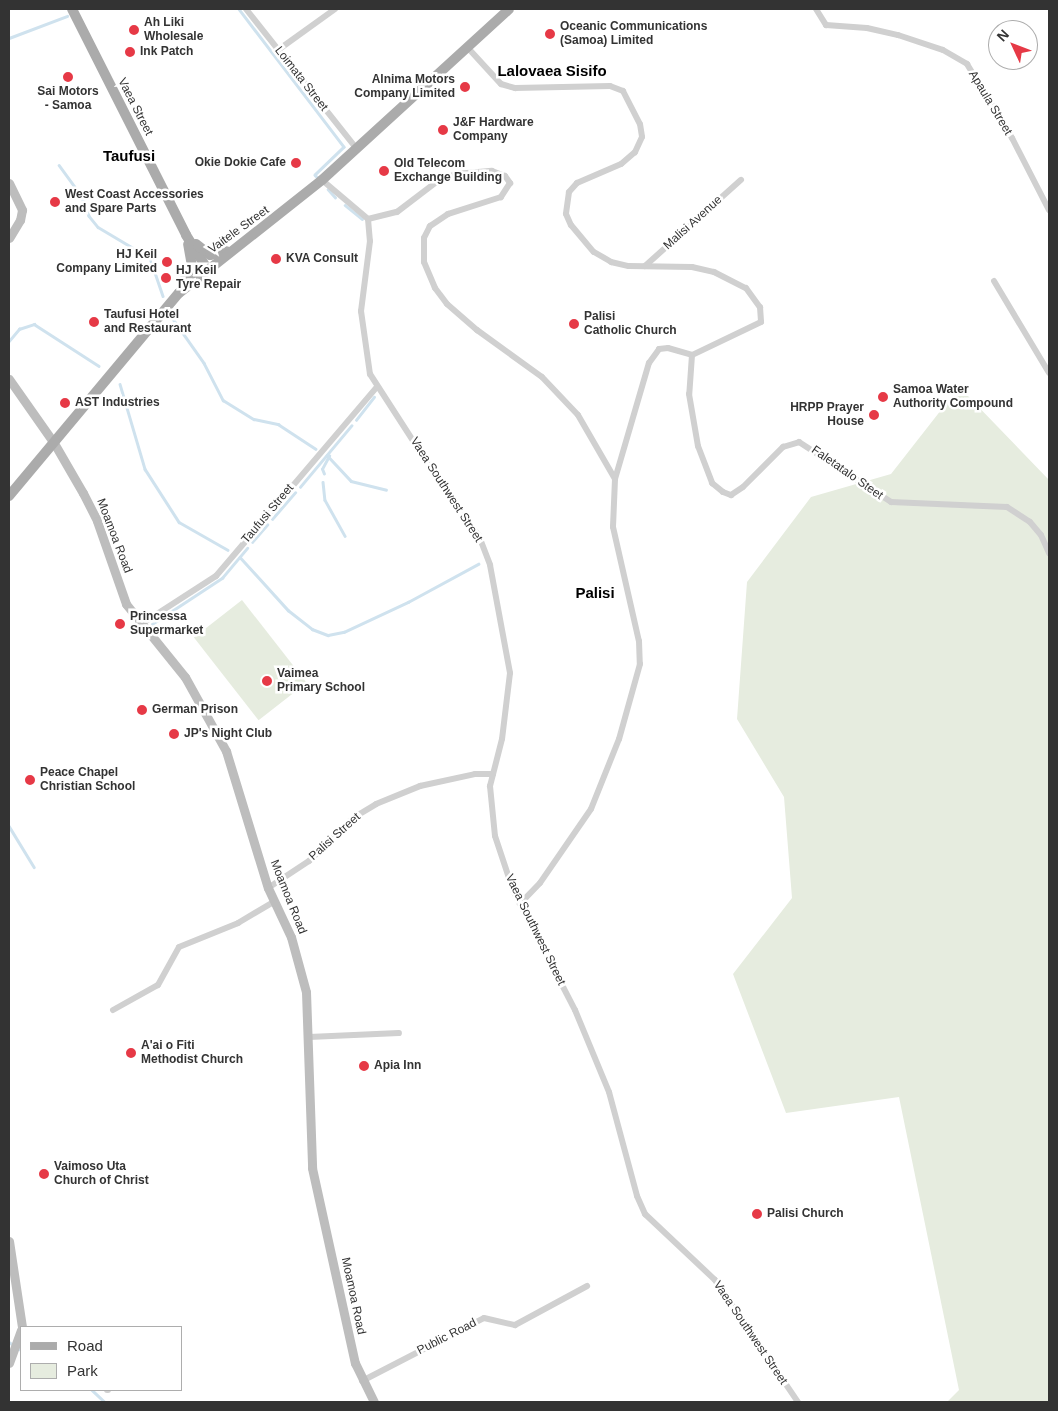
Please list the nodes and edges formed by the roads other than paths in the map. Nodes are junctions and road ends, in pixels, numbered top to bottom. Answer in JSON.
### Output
{"nodes":[{"id":1,"x":74,"y":9,"type":"edge"},
{"id":2,"x":246,"y":9,"type":"edge"},
{"id":3,"x":335,"y":9,"type":"edge"},
{"id":4,"x":816,"y":9,"type":"edge"},
{"id":5,"x":506,"y":12,"type":"edge"},
{"id":6,"x":468,"y":48,"type":"junction"},
{"id":7,"x":278,"y":50,"type":"junction"},
{"id":8,"x":357,"y":149,"type":"junction"},
{"id":9,"x":322,"y":180,"type":"junction"},
{"id":10,"x":741,"y":180,"type":"dead end"},
{"id":11,"x":9,"y":183,"type":"edge"},
{"id":12,"x":1049,"y":210,"type":"edge"},
{"id":13,"x":368,"y":219,"type":"junction"},
{"id":14,"x":186,"y":235,"type":"junction"},
{"id":15,"x":9,"y":238,"type":"edge"},
{"id":16,"x":234,"y":248,"type":"junction"},
{"id":17,"x":646,"y":266,"type":"junction"},
{"id":18,"x":207,"y":269,"type":"junction"},
{"id":19,"x":994,"y":281,"type":"dead end"},
{"id":20,"x":156,"y":318,"type":"junction"},
{"id":21,"x":692,"y":355,"type":"junction"},
{"id":22,"x":1049,"y":373,"type":"edge"},
{"id":23,"x":9,"y":379,"type":"edge"},
{"id":24,"x":377,"y":387,"type":"junction"},
{"id":25,"x":54,"y":443,"type":"junction"},
{"id":26,"x":615,"y":479,"type":"junction"},
{"id":27,"x":9,"y":496,"type":"edge"},
{"id":28,"x":1049,"y":553,"type":"edge"},
{"id":29,"x":143,"y":623,"type":"junction"},
{"id":30,"x":493,"y":774,"type":"junction"},
{"id":31,"x":268,"y":888,"type":"junction"},
{"id":32,"x":275,"y":901,"type":"junction"},
{"id":33,"x":520,"y":904,"type":"junction"},
{"id":34,"x":113,"y":1010,"type":"dead end"},
{"id":35,"x":399,"y":1033,"type":"dead end"},
{"id":36,"x":309,"y":1037,"type":"junction"},
{"id":37,"x":9,"y":1241,"type":"edge"},
{"id":38,"x":587,"y":1286,"type":"dead end"},
{"id":39,"x":20,"y":1326,"type":"edge"},
{"id":40,"x":20,"y":1335,"type":"edge"},
{"id":41,"x":10,"y":1362,"type":"edge"},
{"id":42,"x":362,"y":1381,"type":"junction"},
{"id":43,"x":374,"y":1402,"type":"edge"},
{"id":44,"x":798,"y":1402,"type":"edge"}],
"edges":[{"from":1,"to":14,"type":"main road","name":"Vaea Street"},
{"from":2,"to":7,"type":"street","name":"Loimata Street"},
{"from":3,"to":7,"type":"street"},
{"from":4,"to":12,"type":"street","name":"Apaula Street"},
{"from":5,"to":6,"type":"main road","name":"Vaitele Street"},
{"from":6,"to":8,"type":"main road","name":"Vaitele Street"},
{"from":6,"to":17,"type":"street"},
{"from":7,"to":8,"type":"street","name":"Loimata Street"},
{"from":8,"to":9,"type":"main road","name":"Vaitele Street"},
{"from":9,"to":13,"type":"street"},
{"from":9,"to":16,"type":"main road","name":"Vaitele Street"},
{"from":10,"to":17,"type":"street","name":"Malisi Avenue"},
{"from":11,"to":15,"type":"street"},
{"from":13,"to":24,"type":"street","name":"Vaea Southwest Street"},
{"from":13,"to":26,"type":"street"},
{"from":14,"to":16,"type":"main road"},
{"from":14,"to":18,"type":"main road","name":"Vaea Street"},
{"from":14,"to":20,"type":"main road"},
{"from":16,"to":18,"type":"main road","name":"Vaitele Street"},
{"from":17,"to":21,"type":"street"},
{"from":18,"to":20,"type":"main road","name":"Vaitele Street"},
{"from":19,"to":22,"type":"street"},
{"from":20,"to":25,"type":"main road","name":"Vaitele Street"},
{"from":21,"to":26,"type":"street"},
{"from":21,"to":28,"type":"street","name":"Faletatalo Steet"},
{"from":23,"to":25,"type":"street","name":"Moamoa Road"},
{"from":24,"to":29,"type":"street","name":"Taufusi Street"},
{"from":24,"to":30,"type":"street","name":"Vaea Southwest Street"},
{"from":25,"to":27,"type":"main road","name":"Vaitele Street"},
{"from":25,"to":29,"type":"street","name":"Moamoa Road"},
{"from":26,"to":33,"type":"street"},
{"from":29,"to":31,"type":"street","name":"Moamoa Road"},
{"from":30,"to":31,"type":"street","name":"Palisi Street"},
{"from":30,"to":33,"type":"street","name":"Vaea Southwest Street"},
{"from":31,"to":32,"type":"street","name":"Moamoa Road"},
{"from":32,"to":34,"type":"street"},
{"from":32,"to":36,"type":"street","name":"Moamoa Road"},
{"from":33,"to":44,"type":"street","name":"Vaea Southwest Street"},
{"from":35,"to":36,"type":"street"},
{"from":36,"to":42,"type":"street","name":"Moamoa Road"},
{"from":37,"to":39,"type":"street"},
{"from":38,"to":42,"type":"street","name":"Public Road"},
{"from":40,"to":41,"type":"street"},
{"from":42,"to":43,"type":"street","name":"Moamoa Road"}]}
